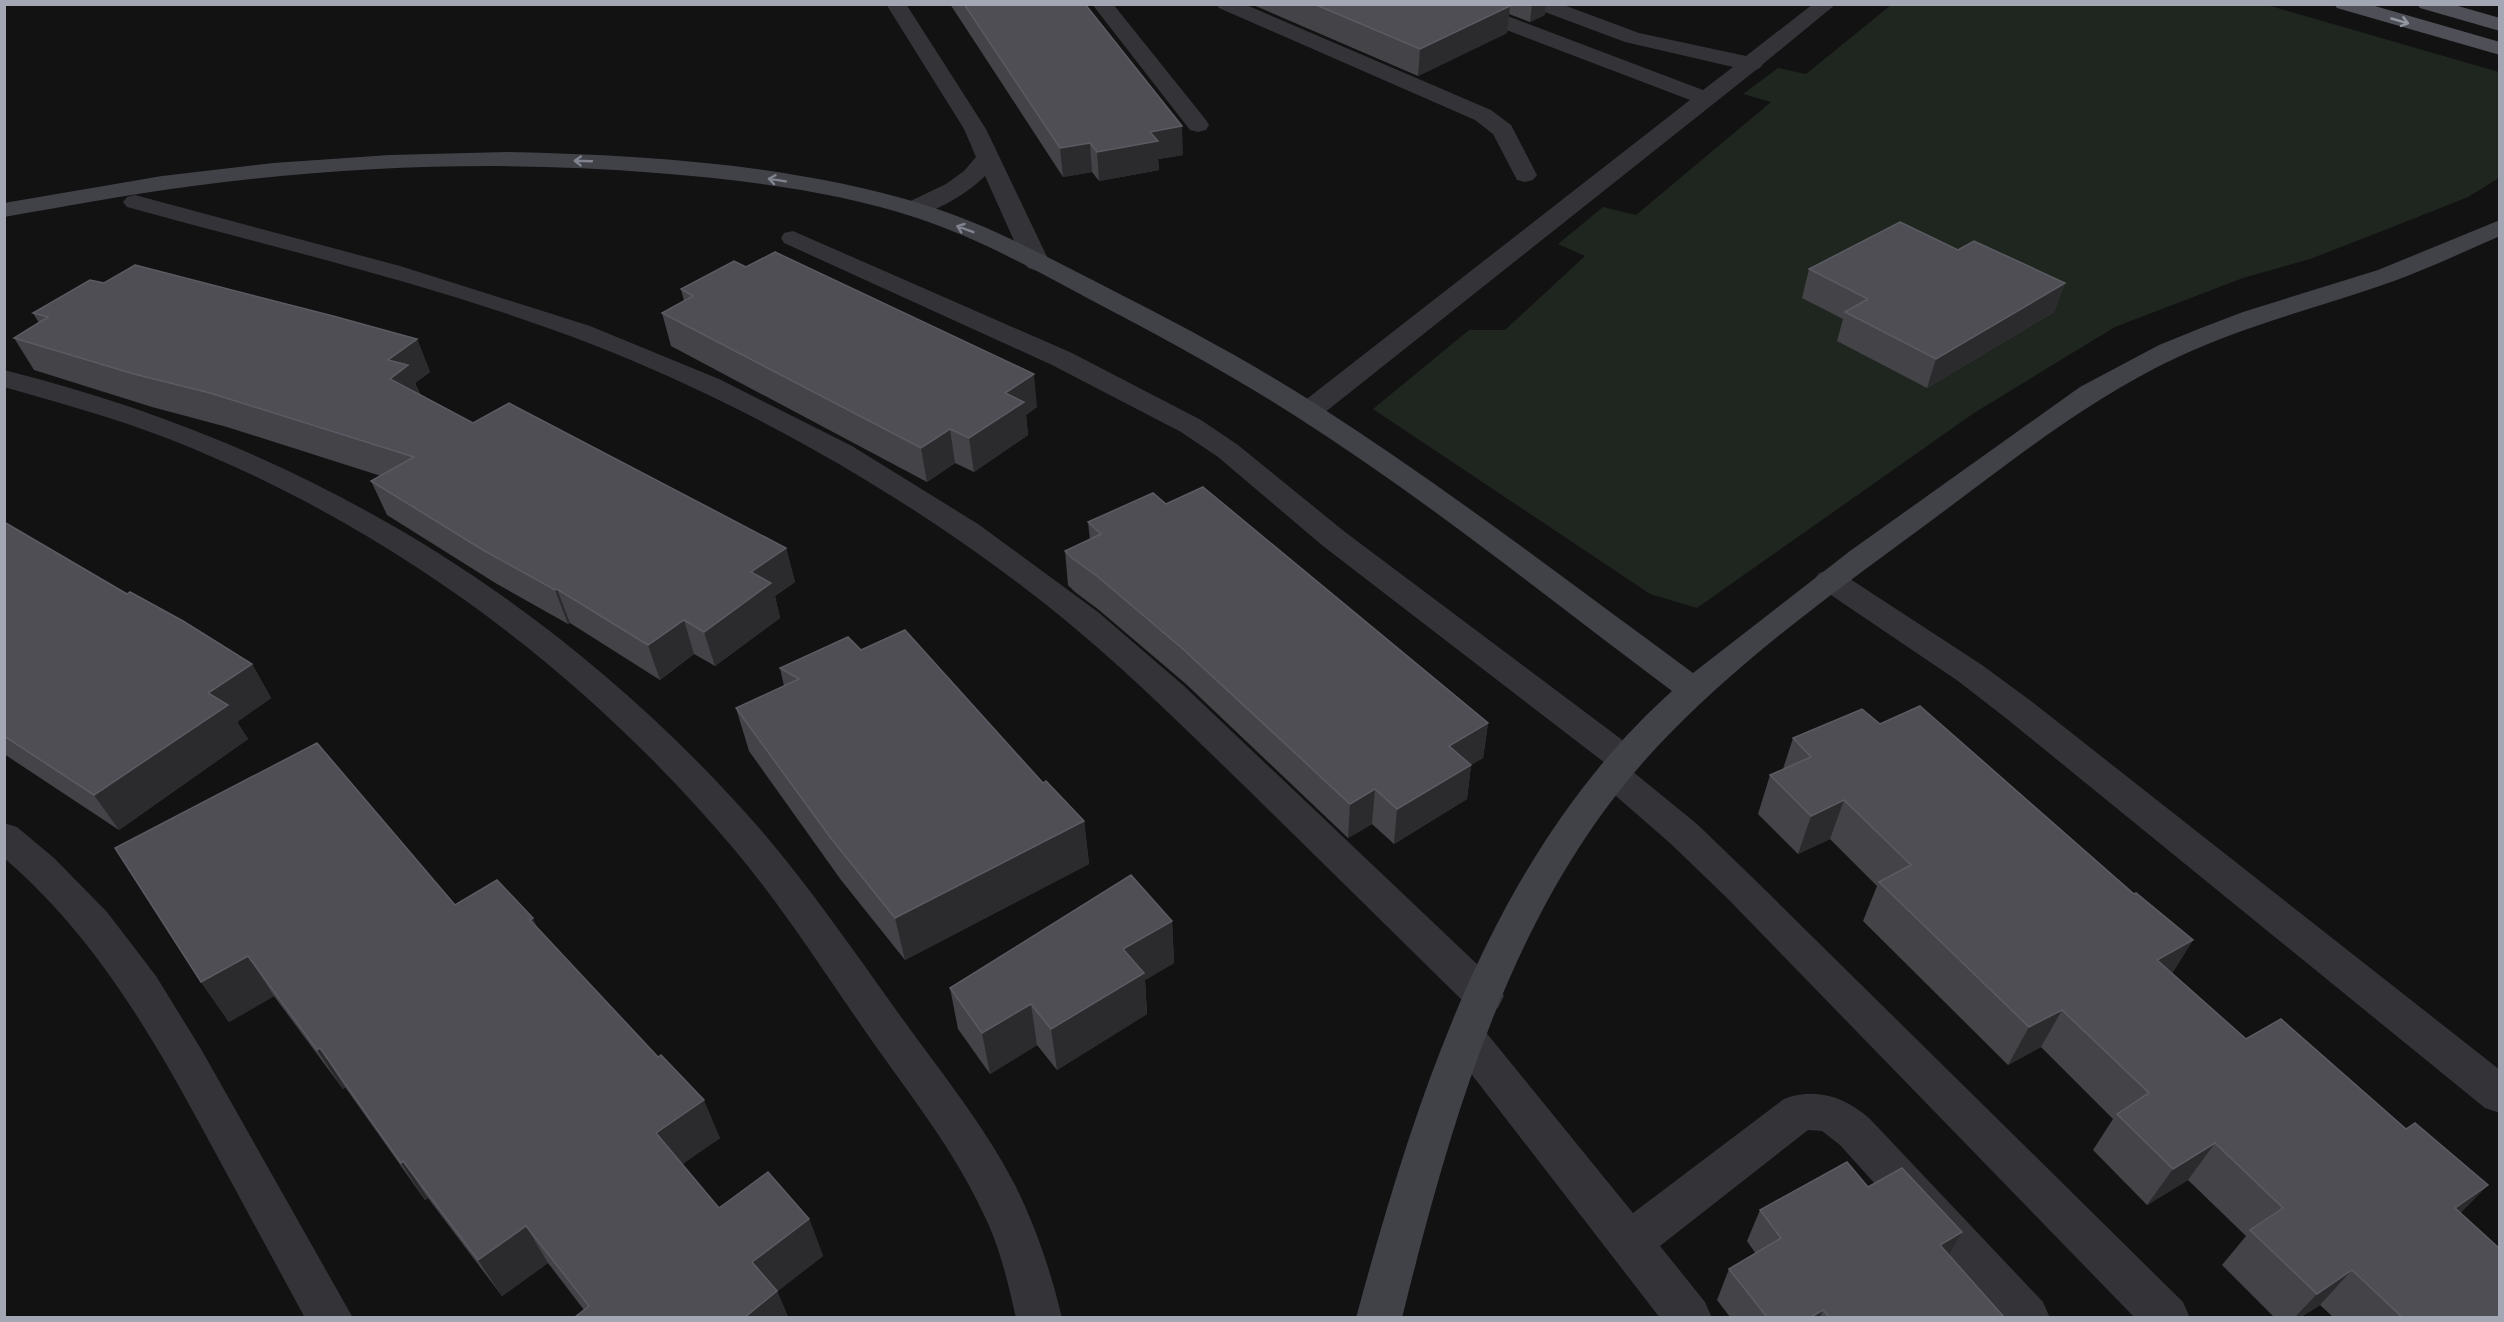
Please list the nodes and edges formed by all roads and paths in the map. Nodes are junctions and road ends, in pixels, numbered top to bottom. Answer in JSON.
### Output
{"nodes":[{"id":1,"x":896,"y":4,"type":"edge"},
{"id":2,"x":1102,"y":4,"type":"edge"},
{"id":3,"x":1226,"y":4,"type":"edge"},
{"id":4,"x":1456,"y":4,"type":"edge"},
{"id":5,"x":1541,"y":4,"type":"edge"},
{"id":6,"x":2344,"y":4,"type":"edge"},
{"id":7,"x":2427,"y":4,"type":"edge"},
{"id":8,"x":1814,"y":7,"type":"edge"},
{"id":9,"x":2499,"y":25,"type":"edge"},
{"id":10,"x":2499,"y":49,"type":"edge"},
{"id":11,"x":1753,"y":64,"type":"junction"},
{"id":12,"x":1708,"y":99,"type":"junction"},
{"id":13,"x":1198,"y":126,"type":"dead end"},
{"id":14,"x":987,"y":158,"type":"junction"},
{"id":15,"x":1525,"y":175,"type":"dead end"},
{"id":16,"x":135,"y":202,"type":"junction"},
{"id":17,"x":913,"y":208,"type":"junction"},
{"id":18,"x":4,"y":210,"type":"edge"},
{"id":19,"x":4,"y":224,"type":"edge"},
{"id":20,"x":2499,"y":227,"type":"edge"},
{"id":21,"x":793,"y":238,"type":"dead end"},
{"id":22,"x":1037,"y":263,"type":"junction"},
{"id":23,"x":4,"y":378,"type":"edge"},
{"id":24,"x":1309,"y":411,"type":"junction"},
{"id":25,"x":1830,"y":580,"type":"junction"},
{"id":26,"x":1693,"y":690,"type":"junction"},
{"id":27,"x":1619,"y":767,"type":"junction"},
{"id":28,"x":4,"y":837,"type":"edge"},
{"id":29,"x":1484,"y":996,"type":"junction"},
{"id":30,"x":1466,"y":1037,"type":"junction"},
{"id":31,"x":2499,"y":1095,"type":"edge"},
{"id":32,"x":1630,"y":1242,"type":"junction"},
{"id":33,"x":330,"y":1317,"type":"edge"},
{"id":34,"x":1039,"y":1317,"type":"edge"},
{"id":35,"x":1379,"y":1317,"type":"edge"},
{"id":36,"x":1689,"y":1317,"type":"edge"},
{"id":37,"x":2027,"y":1317,"type":"edge"},
{"id":38,"x":2167,"y":1317,"type":"edge"}],
"edges":[{"from":1,"to":14,"type":"street"},
{"from":2,"to":13,"type":"street"},
{"from":3,"to":15,"type":"street"},
{"from":4,"to":12,"type":"street"},
{"from":5,"to":11,"type":"street"},
{"from":6,"to":10,"type":"main road","one_way":true},
{"from":7,"to":9,"type":"main road"},
{"from":8,"to":11,"type":"street"},
{"from":11,"to":12,"type":"street"},
{"from":12,"to":24,"type":"street"},
{"from":14,"to":17,"type":"street"},
{"from":14,"to":22,"type":"street"},
{"from":16,"to":19,"type":"street"},
{"from":16,"to":22,"type":"street"},
{"from":16,"to":29,"type":"street"},
{"from":17,"to":18,"type":"street","one_way":true},
{"from":22,"to":17,"type":"street","one_way":true},
{"from":20,"to":25,"type":"street"},
{"from":21,"to":27,"type":"street"},
{"from":22,"to":24,"type":"street"},
{"from":23,"to":34,"type":"street"},
{"from":24,"to":26,"type":"street"},
{"from":25,"to":26,"type":"street"},
{"from":25,"to":31,"type":"street"},
{"from":26,"to":27,"type":"street"},
{"from":27,"to":29,"type":"street"},
{"from":27,"to":38,"type":"street"},
{"from":28,"to":33,"type":"street"},
{"from":29,"to":30,"type":"street"},
{"from":30,"to":32,"type":"street"},
{"from":30,"to":35,"type":"street"},
{"from":32,"to":36,"type":"street"},
{"from":32,"to":37,"type":"street"}]}
